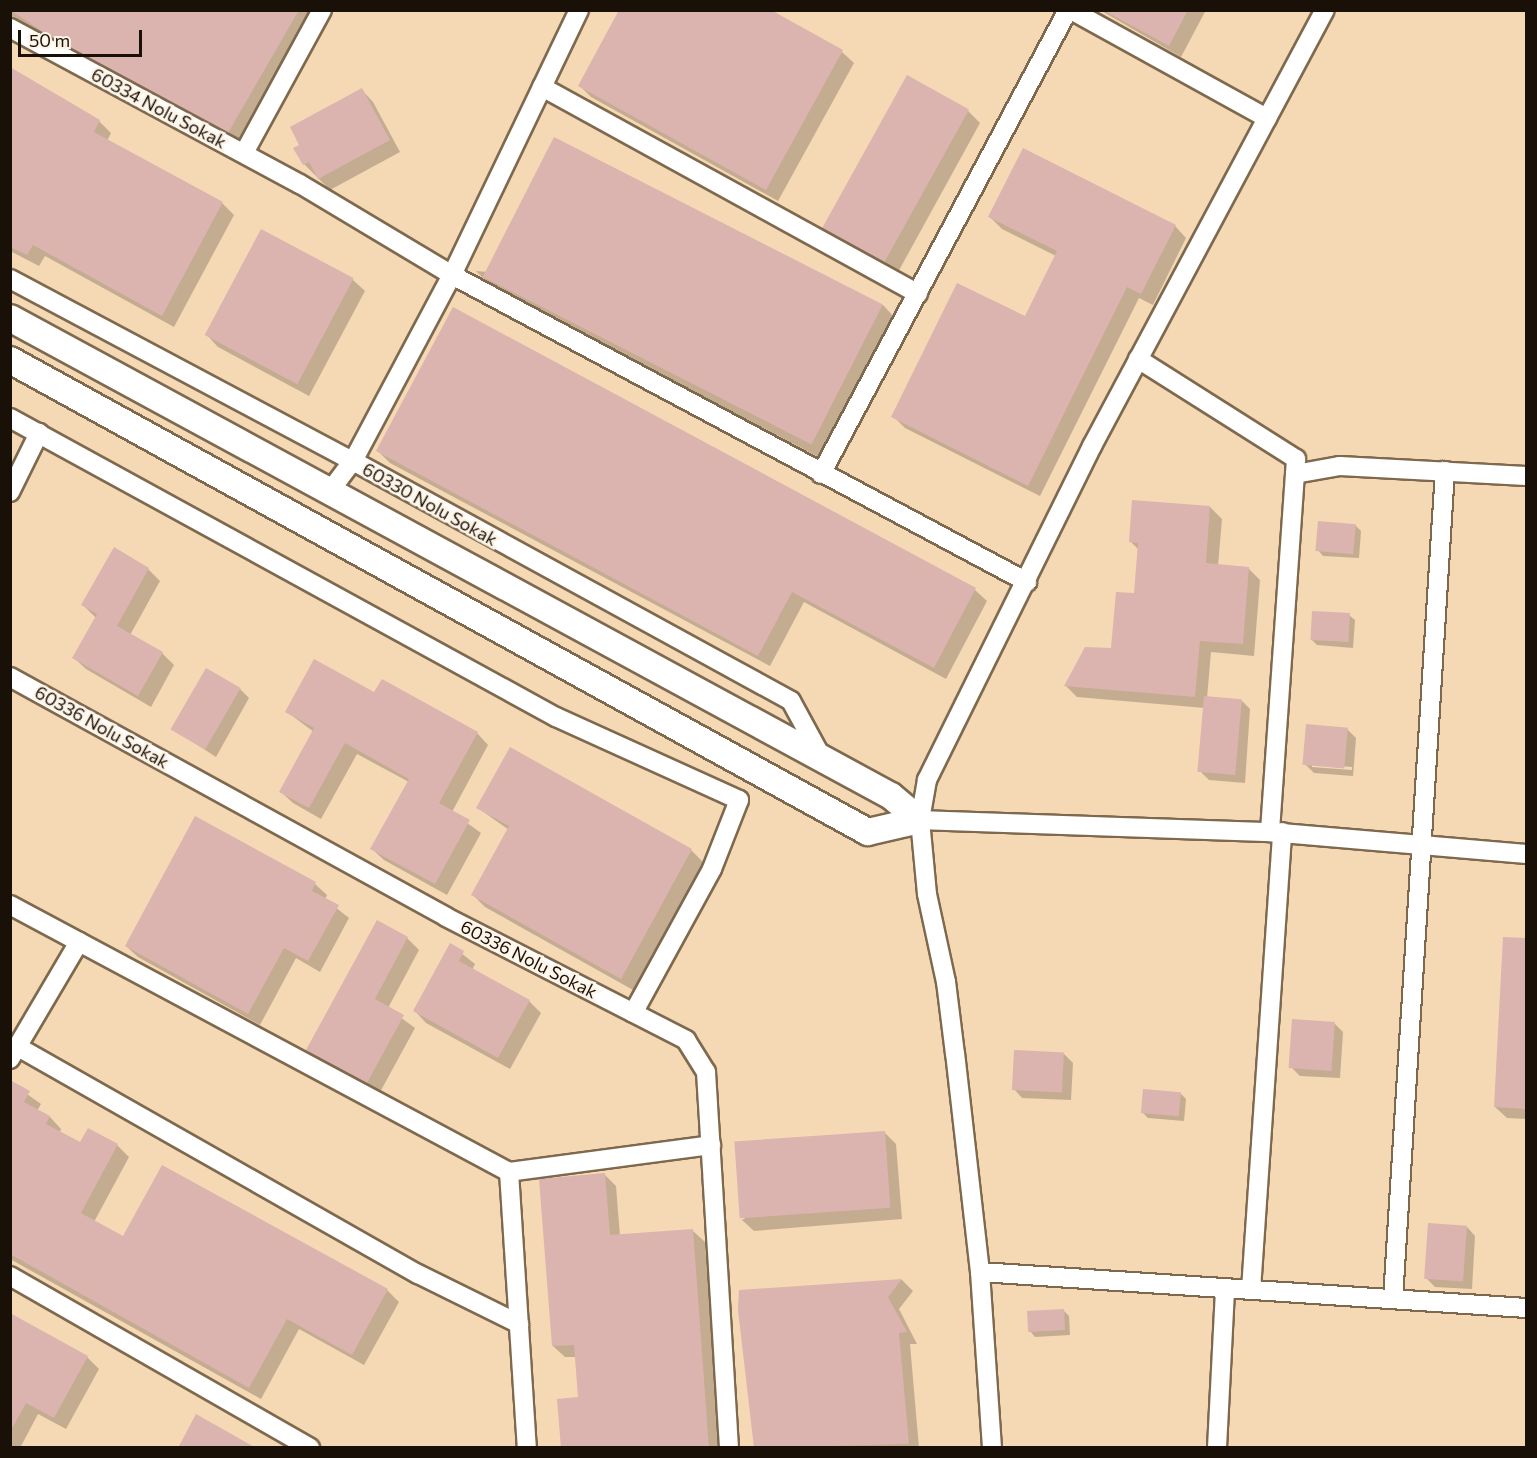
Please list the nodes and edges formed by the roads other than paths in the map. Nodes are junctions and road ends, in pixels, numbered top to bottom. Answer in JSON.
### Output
{"nodes":[{"id":1,"x":322,"y":10,"type":"edge"},
{"id":2,"x":579,"y":10,"type":"edge"},
{"id":3,"x":1070,"y":10,"type":"edge"},
{"id":4,"x":1325,"y":10,"type":"edge"},
{"id":5,"x":10,"y":28,"type":"edge"},
{"id":6,"x":542,"y":87,"type":"junction"},
{"id":7,"x":1267,"y":118,"type":"junction"},
{"id":8,"x":244,"y":153,"type":"junction"},
{"id":9,"x":452,"y":275,"type":"junction"},
{"id":10,"x":10,"y":279,"type":"edge"},
{"id":11,"x":918,"y":294,"type":"junction"},
{"id":12,"x":10,"y":318,"type":"edge"},
{"id":13,"x":1138,"y":359,"type":"junction"},
{"id":14,"x":10,"y":360,"type":"edge"},
{"id":15,"x":10,"y":418,"type":"edge"},
{"id":16,"x":39,"y":433,"type":"junction"},
{"id":17,"x":353,"y":461,"type":"junction"},
{"id":18,"x":1444,"y":471,"type":"junction"},
{"id":19,"x":821,"y":474,"type":"junction"},
{"id":20,"x":1295,"y":474,"type":"junction"},
{"id":21,"x":1527,"y":476,"type":"edge"},
{"id":22,"x":330,"y":491,"type":"junction"},
{"id":23,"x":10,"y":492,"type":"edge"},
{"id":24,"x":1027,"y":582,"type":"junction"},
{"id":25,"x":10,"y":677,"type":"edge"},
{"id":26,"x":823,"y":759,"type":"junction"},
{"id":27,"x":920,"y":820,"type":"junction"},
{"id":28,"x":1276,"y":832,"type":"junction"},
{"id":29,"x":1423,"y":845,"type":"junction"},
{"id":30,"x":1527,"y":854,"type":"edge"},
{"id":31,"x":10,"y":904,"type":"edge"},
{"id":32,"x":80,"y":942,"type":"junction"},
{"id":33,"x":633,"y":1013,"type":"junction"},
{"id":34,"x":14,"y":1053,"type":"edge"},
{"id":35,"x":711,"y":1145,"type":"junction"},
{"id":36,"x":509,"y":1172,"type":"junction"},
{"id":37,"x":980,"y":1272,"type":"junction"},
{"id":38,"x":10,"y":1276,"type":"edge"},
{"id":39,"x":1224,"y":1288,"type":"junction"},
{"id":40,"x":1251,"y":1290,"type":"junction"},
{"id":41,"x":1393,"y":1299,"type":"junction"},
{"id":42,"x":1527,"y":1308,"type":"edge"},
{"id":43,"x":519,"y":1324,"type":"junction"},
{"id":44,"x":310,"y":1448,"type":"edge"},
{"id":45,"x":527,"y":1448,"type":"edge"},
{"id":46,"x":729,"y":1448,"type":"edge"},
{"id":47,"x":992,"y":1448,"type":"edge"},
{"id":48,"x":1217,"y":1448,"type":"edge"}],
"edges":[{"from":1,"to":8,"type":"street"},
{"from":2,"to":6,"type":"street"},
{"from":3,"to":7,"type":"street"},
{"from":3,"to":11,"type":"street"},
{"from":4,"to":7,"type":"street"},
{"from":5,"to":8,"type":"street","name":"60334 Nolu Sokak"},
{"from":6,"to":9,"type":"street"},
{"from":6,"to":11,"type":"street"},
{"from":7,"to":13,"type":"street"},
{"from":8,"to":9,"type":"street","name":"60334 Nolu Sokak"},
{"from":9,"to":17,"type":"street"},
{"from":9,"to":19,"type":"street","name":"60334 Nolu Sokak"},
{"from":10,"to":17,"type":"street","name":"60330 Nolu Sokak"},
{"from":11,"to":19,"type":"street"},
{"from":12,"to":22,"type":"street"},
{"from":13,"to":20,"type":"street"},
{"from":13,"to":24,"type":"street"},
{"from":14,"to":27,"type":"street"},
{"from":15,"to":16,"type":"street"},
{"from":16,"to":23,"type":"street"},
{"from":16,"to":33,"type":"street"},
{"from":17,"to":22,"type":"street"},
{"from":17,"to":26,"type":"street","name":"60330 Nolu Sokak"},
{"from":18,"to":20,"type":"street"},
{"from":18,"to":21,"type":"street"},
{"from":18,"to":29,"type":"street"},
{"from":19,"to":24,"type":"street","name":"60334 Nolu Sokak"},
{"from":20,"to":28,"type":"street"},
{"from":22,"to":26,"type":"street"},
{"from":24,"to":27,"type":"street"},
{"from":25,"to":33,"type":"street","name":"60336 Nolu Sokak"},
{"from":26,"to":27,"type":"street"},
{"from":27,"to":28,"type":"street"},
{"from":27,"to":37,"type":"street"},
{"from":28,"to":29,"type":"street"},
{"from":28,"to":40,"type":"street"},
{"from":29,"to":30,"type":"street"},
{"from":29,"to":41,"type":"street"},
{"from":31,"to":32,"type":"street"},
{"from":32,"to":34,"type":"street"},
{"from":32,"to":36,"type":"street"},
{"from":33,"to":35,"type":"street","name":"60336 Nolu Sokak"},
{"from":34,"to":43,"type":"street"},
{"from":35,"to":36,"type":"street"},
{"from":35,"to":46,"type":"street","name":"60336 Nolu Sokak"},
{"from":36,"to":43,"type":"street"},
{"from":37,"to":39,"type":"street"},
{"from":37,"to":47,"type":"street"},
{"from":38,"to":44,"type":"street"},
{"from":39,"to":40,"type":"street"},
{"from":39,"to":48,"type":"street"},
{"from":40,"to":41,"type":"street"},
{"from":41,"to":42,"type":"street"},
{"from":43,"to":45,"type":"street"}]}
